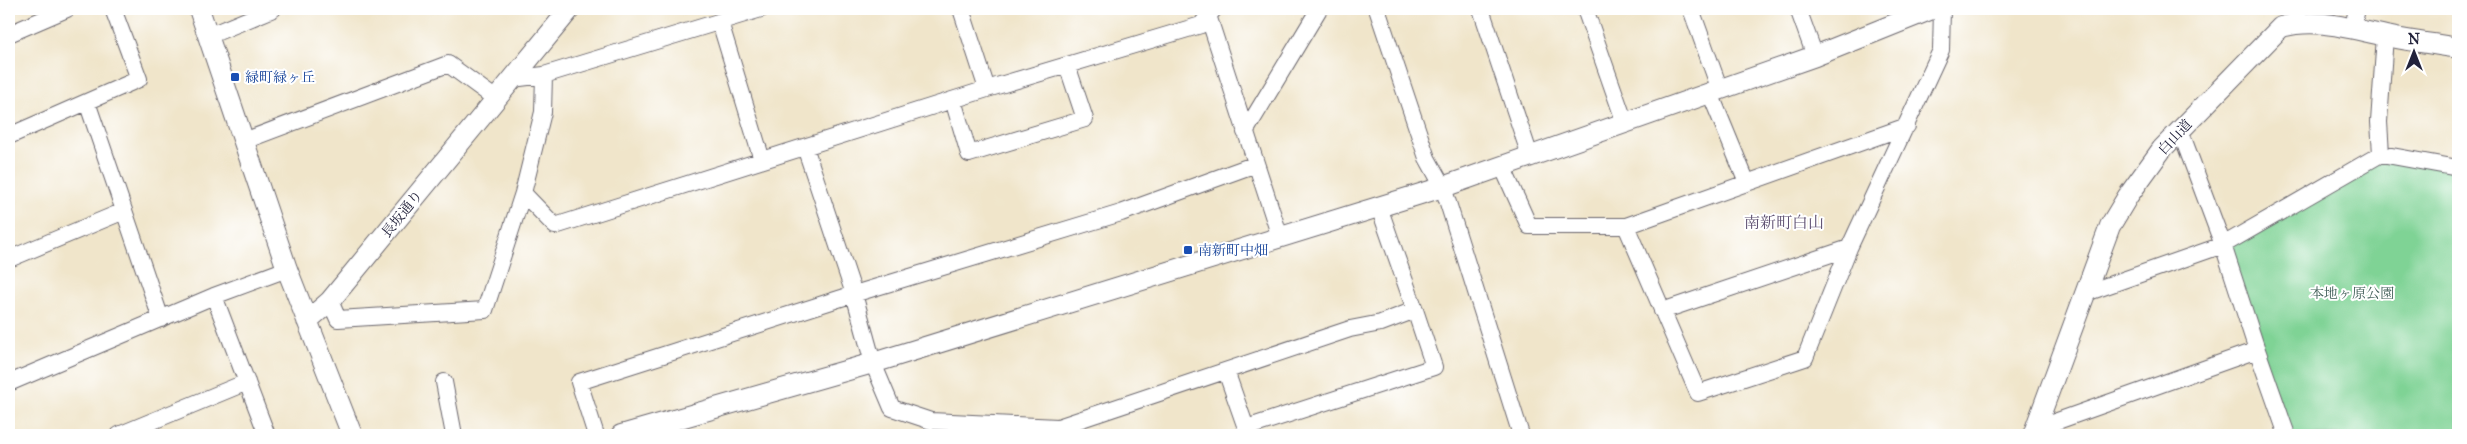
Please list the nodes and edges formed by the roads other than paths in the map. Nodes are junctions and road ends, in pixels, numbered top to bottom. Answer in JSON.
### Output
{"nodes":[{"id":1,"x":67,"y":9,"type":"edge"},
{"id":2,"x":113,"y":9,"type":"edge"},
{"id":3,"x":199,"y":9,"type":"edge"},
{"id":4,"x":272,"y":9,"type":"edge"},
{"id":5,"x":570,"y":9,"type":"edge"},
{"id":6,"x":761,"y":9,"type":"edge"},
{"id":7,"x":961,"y":9,"type":"edge"},
{"id":8,"x":1319,"y":9,"type":"edge"},
{"id":9,"x":1377,"y":9,"type":"edge"},
{"id":10,"x":1481,"y":9,"type":"edge"},
{"id":11,"x":1585,"y":9,"type":"edge"},
{"id":12,"x":1691,"y":9,"type":"edge"},
{"id":13,"x":1798,"y":9,"type":"edge"},
{"id":14,"x":1932,"y":9,"type":"edge"},
{"id":15,"x":1942,"y":9,"type":"edge"},
{"id":16,"x":1210,"y":12,"type":"edge"},
{"id":17,"x":2355,"y":18,"type":"edge"},
{"id":18,"x":720,"y":22,"type":"junction"},
{"id":19,"x":9,"y":34,"type":"edge"},
{"id":20,"x":208,"y":36,"type":"junction"},
{"id":21,"x":2385,"y":36,"type":"junction"},
{"id":22,"x":2458,"y":48,"type":"edge"},
{"id":23,"x":1815,"y":56,"type":"junction"},
{"id":24,"x":1067,"y":65,"type":"junction"},
{"id":25,"x":544,"y":75,"type":"junction"},
{"id":26,"x":512,"y":80,"type":"junction"},
{"id":27,"x":987,"y":89,"type":"junction"},
{"id":28,"x":1715,"y":91,"type":"junction"},
{"id":29,"x":496,"y":99,"type":"junction"},
{"id":30,"x":953,"y":100,"type":"junction"},
{"id":31,"x":87,"y":102,"type":"junction"},
{"id":32,"x":1625,"y":123,"type":"junction"},
{"id":33,"x":1908,"y":126,"type":"junction"},
{"id":34,"x":2180,"y":130,"type":"junction"},
{"id":35,"x":1245,"y":132,"type":"junction"},
{"id":36,"x":9,"y":136,"type":"edge"},
{"id":37,"x":244,"y":141,"type":"junction"},
{"id":38,"x":805,"y":147,"type":"junction"},
{"id":39,"x":2381,"y":154,"type":"junction"},
{"id":40,"x":1530,"y":156,"type":"junction"},
{"id":41,"x":762,"y":160,"type":"junction"},
{"id":42,"x":1256,"y":164,"type":"junction"},
{"id":43,"x":1502,"y":166,"type":"junction"},
{"id":44,"x":2458,"y":168,"type":"edge"},
{"id":45,"x":1747,"y":183,"type":"junction"},
{"id":46,"x":1442,"y":187,"type":"junction"},
{"id":47,"x":523,"y":193,"type":"junction"},
{"id":48,"x":1379,"y":207,"type":"junction"},
{"id":49,"x":124,"y":210,"type":"junction"},
{"id":50,"x":1626,"y":226,"type":"junction"},
{"id":51,"x":1280,"y":238,"type":"junction"},
{"id":52,"x":2223,"y":245,"type":"junction"},
{"id":53,"x":1849,"y":248,"type":"junction"},
{"id":54,"x":9,"y":259,"type":"edge"},
{"id":55,"x":287,"y":269,"type":"junction"},
{"id":56,"x":2086,"y":293,"type":"junction"},
{"id":57,"x":854,"y":294,"type":"junction"},
{"id":58,"x":214,"y":296,"type":"junction"},
{"id":59,"x":330,"y":300,"type":"junction"},
{"id":60,"x":1415,"y":310,"type":"junction"},
{"id":61,"x":1662,"y":311,"type":"junction"},
{"id":62,"x":161,"y":319,"type":"junction"},
{"id":63,"x":307,"y":321,"type":"junction"},
{"id":64,"x":2256,"y":350,"type":"junction"},
{"id":65,"x":873,"y":363,"type":"junction"},
{"id":66,"x":1226,"y":371,"type":"junction"},
{"id":67,"x":247,"y":382,"type":"junction"},
{"id":68,"x":444,"y":382,"type":"dead end"},
{"id":69,"x":9,"y":383,"type":"edge"},
{"id":70,"x":2034,"y":432,"type":"edge"},
{"id":71,"x":119,"y":435,"type":"edge"},
{"id":72,"x":268,"y":435,"type":"edge"},
{"id":73,"x":352,"y":435,"type":"edge"},
{"id":74,"x":454,"y":435,"type":"edge"},
{"id":75,"x":596,"y":435,"type":"edge"},
{"id":76,"x":621,"y":435,"type":"edge"},
{"id":77,"x":1521,"y":435,"type":"edge"},
{"id":78,"x":2287,"y":435,"type":"edge"}],
"edges":[{"from":1,"to":19,"type":"street"},
{"from":2,"to":31,"type":"street"},
{"from":3,"to":20,"type":"street"},
{"from":4,"to":20,"type":"street"},
{"from":5,"to":26,"type":"street","name":"長坂通り"},
{"from":6,"to":18,"type":"street"},
{"from":7,"to":27,"type":"street"},
{"from":8,"to":35,"type":"street"},
{"from":9,"to":46,"type":"street"},
{"from":10,"to":40,"type":"street"},
{"from":11,"to":32,"type":"street"},
{"from":12,"to":28,"type":"street"},
{"from":13,"to":23,"type":"street"},
{"from":14,"to":23,"type":"street"},
{"from":15,"to":33,"type":"street"},
{"from":16,"to":24,"type":"street"},
{"from":16,"to":35,"type":"street"},
{"from":17,"to":21,"type":"street","name":"白山道"},
{"from":17,"to":34,"type":"street","name":"白山道"},
{"from":18,"to":25,"type":"street"},
{"from":18,"to":41,"type":"street"},
{"from":20,"to":37,"type":"street"},
{"from":21,"to":22,"type":"street","name":"白山道"},
{"from":21,"to":39,"type":"street"},
{"from":23,"to":28,"type":"street"},
{"from":24,"to":27,"type":"street"},
{"from":24,"to":30,"type":"street"},
{"from":25,"to":26,"type":"street"},
{"from":25,"to":47,"type":"street"},
{"from":26,"to":29,"type":"street","name":"長坂通り"},
{"from":27,"to":30,"type":"street"},
{"from":28,"to":32,"type":"street"},
{"from":28,"to":45,"type":"street"},
{"from":29,"to":37,"type":"street"},
{"from":29,"to":59,"type":"street","name":"長坂通り"},
{"from":30,"to":38,"type":"street"},
{"from":31,"to":36,"type":"street"},
{"from":31,"to":49,"type":"street"},
{"from":32,"to":40,"type":"street"},
{"from":33,"to":45,"type":"street"},
{"from":33,"to":53,"type":"street"},
{"from":34,"to":52,"type":"street"},
{"from":34,"to":56,"type":"street","name":"白山道"},
{"from":35,"to":42,"type":"street"},
{"from":37,"to":55,"type":"street"},
{"from":38,"to":41,"type":"street"},
{"from":38,"to":57,"type":"street"},
{"from":39,"to":44,"type":"street"},
{"from":39,"to":52,"type":"street"},
{"from":40,"to":43,"type":"street"},
{"from":41,"to":47,"type":"street"},
{"from":42,"to":51,"type":"street"},
{"from":42,"to":57,"type":"street"},
{"from":43,"to":46,"type":"street"},
{"from":43,"to":50,"type":"street"},
{"from":45,"to":50,"type":"street"},
{"from":46,"to":48,"type":"street"},
{"from":46,"to":77,"type":"street"},
{"from":47,"to":59,"type":"street"},
{"from":48,"to":51,"type":"street"},
{"from":48,"to":60,"type":"street"},
{"from":49,"to":54,"type":"street"},
{"from":49,"to":62,"type":"street"},
{"from":50,"to":61,"type":"street"},
{"from":51,"to":65,"type":"street"},
{"from":52,"to":56,"type":"street"},
{"from":52,"to":64,"type":"street"},
{"from":53,"to":61,"type":"street"},
{"from":53,"to":61,"type":"street"},
{"from":55,"to":58,"type":"street"},
{"from":55,"to":63,"type":"street"},
{"from":56,"to":70,"type":"street","name":"白山道"},
{"from":57,"to":65,"type":"street"},
{"from":57,"to":75,"type":"street"},
{"from":58,"to":62,"type":"street"},
{"from":58,"to":67,"type":"street"},
{"from":59,"to":63,"type":"street","name":"長坂通り"},
{"from":60,"to":66,"type":"street"},
{"from":60,"to":66,"type":"street"},
{"from":62,"to":69,"type":"street"},
{"from":63,"to":73,"type":"street"},
{"from":64,"to":70,"type":"street"},
{"from":64,"to":78,"type":"street"},
{"from":65,"to":66,"type":"street"},
{"from":65,"to":76,"type":"street"},
{"from":67,"to":71,"type":"street"},
{"from":67,"to":72,"type":"street"},
{"from":68,"to":74,"type":"street"}]}
